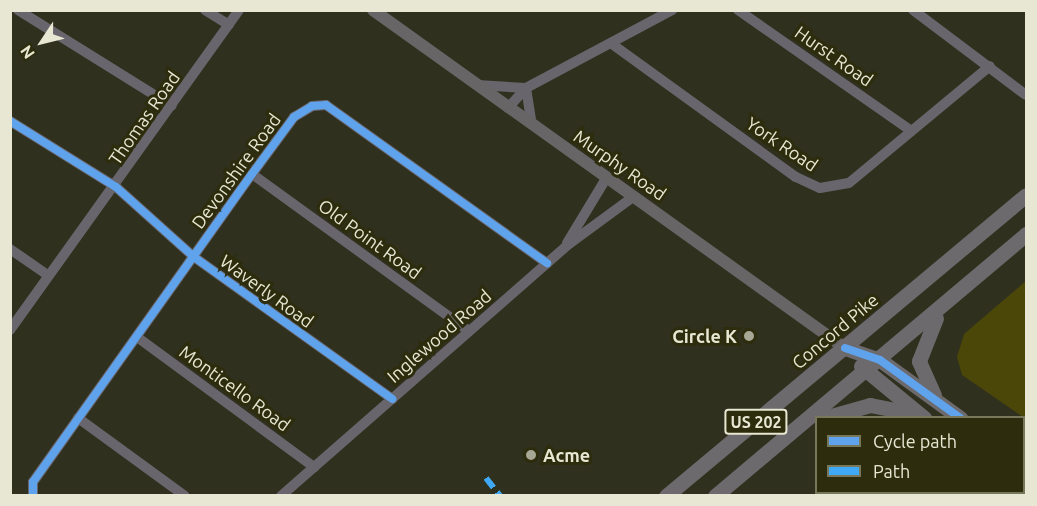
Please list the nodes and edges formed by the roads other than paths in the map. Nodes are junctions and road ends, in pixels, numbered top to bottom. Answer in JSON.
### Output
{"nodes":[{"id":1,"x":18,"y":10,"type":"edge"},
{"id":2,"x":205,"y":10,"type":"edge"},
{"id":3,"x":239,"y":10,"type":"edge"},
{"id":4,"x":373,"y":10,"type":"edge"},
{"id":5,"x":672,"y":10,"type":"edge"},
{"id":6,"x":738,"y":10,"type":"edge"},
{"id":7,"x":914,"y":10,"type":"edge"},
{"id":8,"x":229,"y":25,"type":"junction"},
{"id":9,"x":612,"y":44,"type":"junction"},
{"id":10,"x":990,"y":66,"type":"junction"},
{"id":11,"x":477,"y":85,"type":"junction"},
{"id":12,"x":526,"y":88,"type":"junction"},
{"id":13,"x":1026,"y":95,"type":"edge"},
{"id":14,"x":172,"y":106,"type":"junction"},
{"id":15,"x":508,"y":108,"type":"junction"},
{"id":16,"x":10,"y":121,"type":"edge"},
{"id":17,"x":532,"y":125,"type":"junction"},
{"id":18,"x":910,"y":130,"type":"junction"},
{"id":19,"x":252,"y":174,"type":"junction"},
{"id":20,"x":607,"y":177,"type":"junction"},
{"id":21,"x":116,"y":187,"type":"junction"},
{"id":22,"x":1026,"y":195,"type":"edge"},
{"id":23,"x":633,"y":197,"type":"junction"},
{"id":24,"x":1026,"y":234,"type":"edge"},
{"id":25,"x":564,"y":248,"type":"junction"},
{"id":26,"x":10,"y":249,"type":"edge"},
{"id":27,"x":194,"y":257,"type":"junction"},
{"id":28,"x":547,"y":263,"type":"junction"},
{"id":29,"x":49,"y":276,"type":"junction"},
{"id":30,"x":939,"y":313,"type":"junction"},
{"id":31,"x":10,"y":330,"type":"edge"},
{"id":32,"x":469,"y":332,"type":"junction"},
{"id":33,"x":137,"y":337,"type":"junction"},
{"id":34,"x":845,"y":348,"type":"junction"},
{"id":35,"x":880,"y":360,"type":"junction"},
{"id":36,"x":866,"y":372,"type":"junction"},
{"id":37,"x":392,"y":399,"type":"junction"},
{"id":38,"x":937,"y":401,"type":"junction"},
{"id":39,"x":829,"y":416,"type":"edge"},
{"id":40,"x":920,"y":416,"type":"edge"},
{"id":41,"x":923,"y":416,"type":"edge"},
{"id":42,"x":959,"y":416,"type":"edge"},
{"id":43,"x":78,"y":418,"type":"junction"},
{"id":44,"x":815,"y":421,"type":"edge"},
{"id":45,"x":793,"y":431,"type":"junction"},
{"id":46,"x":314,"y":467,"type":"junction"},
{"id":47,"x":672,"y":493,"type":"edge"},
{"id":48,"x":33,"y":495,"type":"edge"},
{"id":49,"x":185,"y":495,"type":"edge"},
{"id":50,"x":281,"y":495,"type":"edge"},
{"id":51,"x":715,"y":495,"type":"edge"}],
"edges":[{"from":1,"to":14,"type":"street"},
{"from":2,"to":8,"type":"street"},
{"from":3,"to":8,"type":"street","name":"Thomas Road"},
{"from":4,"to":11,"type":"main road","name":"Murphy Road"},
{"from":5,"to":9,"type":"street"},
{"from":6,"to":18,"type":"street","name":"Hurst Road"},
{"from":7,"to":10,"type":"street"},
{"from":8,"to":14,"type":"street","name":"Thomas Road"},
{"from":9,"to":12,"type":"street"},
{"from":9,"to":18,"type":"street","name":"York Road"},
{"from":10,"to":13,"type":"street"},
{"from":10,"to":18,"type":"street","name":"York Road"},
{"from":11,"to":12,"type":"street"},
{"from":11,"to":15,"type":"main road","name":"Murphy Road"},
{"from":12,"to":15,"type":"street"},
{"from":12,"to":17,"type":"street"},
{"from":14,"to":21,"type":"street","name":"Thomas Road"},
{"from":15,"to":17,"type":"main road","name":"Murphy Road"},
{"from":16,"to":21,"type":"street","name":"Waverly Road"},
{"from":17,"to":20,"type":"main road","name":"Murphy Road"},
{"from":19,"to":27,"type":"street","name":"Devonshire Road"},
{"from":19,"to":28,"type":"street","name":"Devonshire Road"},
{"from":19,"to":32,"type":"street","name":"Old Point Road"},
{"from":20,"to":23,"type":"main road","name":"Murphy Road"},
{"from":20,"to":25,"type":"street","name":"Inglewood Road"},
{"from":21,"to":27,"type":"street","name":"Waverly Road"},
{"from":21,"to":29,"type":"street","name":"Thomas Road"},
{"from":22,"to":34,"type":"highway","name":"Concord Pike","number":"US 202"},
{"from":23,"to":25,"type":"street","name":"Inglewood Road"},
{"from":23,"to":34,"type":"main road","name":"Murphy Road"},
{"from":24,"to":30,"type":"highway","number":"US 202"},
{"from":25,"to":28,"type":"street","name":"Inglewood Road"},
{"from":26,"to":29,"type":"street"},
{"from":27,"to":33,"type":"street","name":"Devonshire Road"},
{"from":27,"to":37,"type":"street","name":"Waverly Road"},
{"from":28,"to":32,"type":"street","name":"Inglewood Road"},
{"from":29,"to":31,"type":"street","name":"Thomas Road"},
{"from":30,"to":35,"type":"highway","number":"US 202"},
{"from":30,"to":38,"type":"highway"},
{"from":32,"to":37,"type":"street","name":"Inglewood Road"},
{"from":33,"to":43,"type":"street","name":"Devonshire Road"},
{"from":33,"to":46,"type":"street","name":"Monticello Road"},
{"from":34,"to":35,"type":"highway"},
{"from":34,"to":36,"type":"highway"},
{"from":34,"to":47,"type":"highway","name":"Concord Pike","number":"US 202"},
{"from":35,"to":36,"type":"highway","number":"US 202"},
{"from":35,"to":38,"type":"highway"},
{"from":36,"to":41,"type":"highway"},
{"from":36,"to":45,"type":"highway","number":"US 202"},
{"from":37,"to":46,"type":"street","name":"Inglewood Road"},
{"from":38,"to":42,"type":"highway"},
{"from":39,"to":40,"type":"highway"},
{"from":43,"to":48,"type":"street","name":"Devonshire Road"},
{"from":43,"to":49,"type":"street"},
{"from":44,"to":45,"type":"highway"},
{"from":45,"to":51,"type":"highway","number":"US 202"},
{"from":46,"to":50,"type":"street","name":"Inglewood Road"}]}
